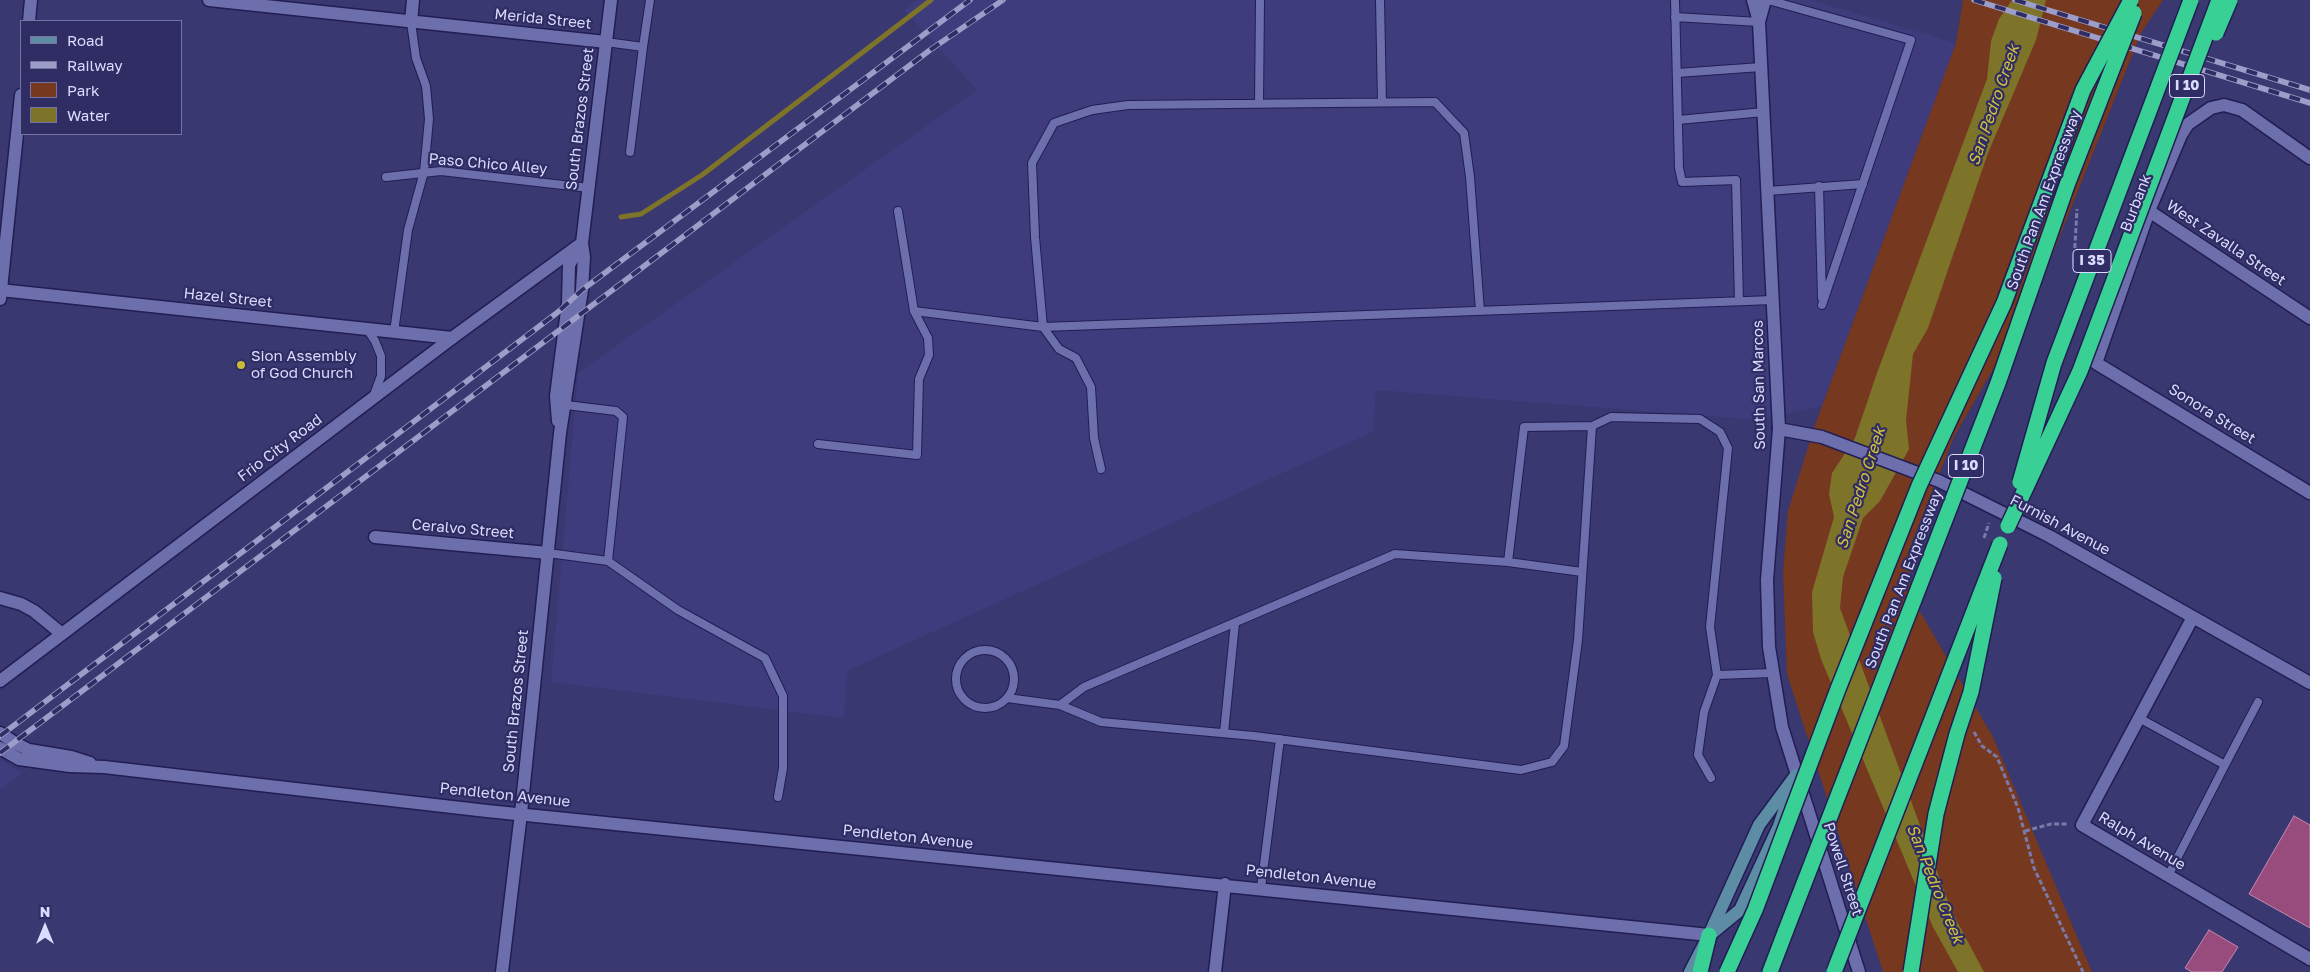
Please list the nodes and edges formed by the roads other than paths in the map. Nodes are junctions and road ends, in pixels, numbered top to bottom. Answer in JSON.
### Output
{"nodes":[{"id":1,"x":31,"y":0,"type":"edge"},
{"id":2,"x":209,"y":0,"type":"edge"},
{"id":3,"x":413,"y":0,"type":"edge"},
{"id":4,"x":611,"y":0,"type":"edge"},
{"id":5,"x":650,"y":0,"type":"edge"},
{"id":6,"x":1260,"y":0,"type":"edge"},
{"id":7,"x":1380,"y":0,"type":"edge"},
{"id":8,"x":1675,"y":0,"type":"edge"},
{"id":9,"x":1752,"y":0,"type":"edge"},
{"id":10,"x":1766,"y":0,"type":"edge"},
{"id":11,"x":2131,"y":0,"type":"edge"},
{"id":12,"x":2139,"y":0,"type":"edge"},
{"id":13,"x":2191,"y":0,"type":"edge"},
{"id":14,"x":2218,"y":0,"type":"edge"},
{"id":15,"x":2230,"y":0,"type":"edge"},
{"id":16,"x":1675,"y":17,"type":"junction"},
{"id":17,"x":29,"y":20,"type":"edge"},
{"id":18,"x":411,"y":22,"type":"junction"},
{"id":19,"x":1759,"y":22,"type":"junction"},
{"id":20,"x":606,"y":42,"type":"junction"},
{"id":21,"x":643,"y":47,"type":"junction"},
{"id":22,"x":1761,"y":67,"type":"junction"},
{"id":23,"x":1677,"y":73,"type":"junction"},
{"id":24,"x":1382,"y":102,"type":"junction"},
{"id":25,"x":1259,"y":103,"type":"junction"},
{"id":26,"x":20,"y":104,"type":"edge"},
{"id":27,"x":1764,"y":112,"type":"junction"},
{"id":28,"x":1678,"y":120,"type":"junction"},
{"id":29,"x":630,"y":152,"type":"dead end"},
{"id":30,"x":2310,"y":158,"type":"edge"},
{"id":31,"x":2155,"y":171,"type":"junction"},
{"id":32,"x":424,"y":172,"type":"junction"},
{"id":33,"x":386,"y":176,"type":"dead end"},
{"id":34,"x":1862,"y":184,"type":"junction"},
{"id":35,"x":1819,"y":186,"type":"junction"},
{"id":36,"x":589,"y":188,"type":"junction"},
{"id":37,"x":1768,"y":191,"type":"junction"},
{"id":38,"x":898,"y":210,"type":"dead end"},
{"id":39,"x":2149,"y":211,"type":"junction"},
{"id":40,"x":582,"y":242,"type":"junction"},
{"id":41,"x":0,"y":293,"type":"edge"},
{"id":42,"x":1773,"y":300,"type":"junction"},
{"id":43,"x":1739,"y":301,"type":"junction"},
{"id":44,"x":914,"y":311,"type":"junction"},
{"id":45,"x":1480,"y":311,"type":"junction"},
{"id":46,"x":2310,"y":318,"type":"edge"},
{"id":47,"x":1043,"y":327,"type":"junction"},
{"id":48,"x":367,"y":329,"type":"junction"},
{"id":49,"x":394,"y":332,"type":"junction"},
{"id":50,"x":452,"y":338,"type":"junction"},
{"id":51,"x":2096,"y":363,"type":"joint"},
{"id":52,"x":373,"y":398,"type":"junction"},
{"id":53,"x":566,"y":405,"type":"junction"},
{"id":54,"x":1592,"y":426,"type":"junction"},
{"id":55,"x":1779,"y":428,"type":"junction"},
{"id":56,"x":560,"y":433,"type":"junction"},
{"id":57,"x":818,"y":444,"type":"dead end"},
{"id":58,"x":1101,"y":469,"type":"dead end"},
{"id":59,"x":2310,"y":493,"type":"edge"},
{"id":60,"x":2008,"y":526,"type":"junction"},
{"id":61,"x":375,"y":537,"type":"dead end"},
{"id":62,"x":2000,"y":544,"type":"junction"},
{"id":63,"x":548,"y":553,"type":"junction"},
{"id":64,"x":608,"y":561,"type":"junction"},
{"id":65,"x":1508,"y":562,"type":"junction"},
{"id":66,"x":1582,"y":572,"type":"junction"},
{"id":67,"x":0,"y":598,"type":"edge"},
{"id":68,"x":2193,"y":617,"type":"junction"},
{"id":69,"x":1235,"y":623,"type":"junction"},
{"id":70,"x":62,"y":634,"type":"junction"},
{"id":71,"x":1772,"y":673,"type":"junction"},
{"id":72,"x":1717,"y":675,"type":"junction"},
{"id":73,"x":0,"y":682,"type":"edge"},
{"id":74,"x":2310,"y":683,"type":"edge"},
{"id":75,"x":1007,"y":698,"type":"junction"},
{"id":76,"x":2258,"y":702,"type":"dead end"},
{"id":77,"x":1060,"y":705,"type":"junction"},
{"id":78,"x":2139,"y":718,"type":"junction"},
{"id":79,"x":0,"y":733,"type":"edge"},
{"id":80,"x":1224,"y":733,"type":"junction"},
{"id":81,"x":1280,"y":739,"type":"junction"},
{"id":82,"x":0,"y":748,"type":"edge"},
{"id":83,"x":2225,"y":766,"type":"junction"},
{"id":84,"x":104,"y":767,"type":"junction"},
{"id":85,"x":1796,"y":775,"type":"junction"},
{"id":86,"x":1711,"y":778,"type":"dead end"},
{"id":87,"x":778,"y":797,"type":"dead end"},
{"id":88,"x":521,"y":813,"type":"junction"},
{"id":89,"x":2168,"y":876,"type":"junction"},
{"id":90,"x":1225,"y":884,"type":"junction"},
{"id":91,"x":1261,"y":888,"type":"junction"},
{"id":92,"x":1709,"y":935,"type":"junction"},
{"id":93,"x":2310,"y":959,"type":"edge"},
{"id":94,"x":502,"y":972,"type":"edge"},
{"id":95,"x":1215,"y":972,"type":"edge"},
{"id":96,"x":1690,"y":972,"type":"edge"},
{"id":97,"x":1700,"y":972,"type":"edge"},
{"id":98,"x":1727,"y":972,"type":"edge"},
{"id":99,"x":1770,"y":972,"type":"edge"},
{"id":100,"x":1834,"y":972,"type":"edge"},
{"id":101,"x":1859,"y":972,"type":"edge"},
{"id":102,"x":1911,"y":972,"type":"edge"}],
"edges":[{"from":1,"to":17,"type":"street"},
{"from":2,"to":18,"type":"street","name":"Merida Street"},
{"from":3,"to":18,"type":"street"},
{"from":4,"to":20,"type":"street","name":"South Brazos Street"},
{"from":5,"to":21,"type":"lane"},
{"from":6,"to":25,"type":"lane"},
{"from":7,"to":24,"type":"lane"},
{"from":8,"to":16,"type":"lane"},
{"from":9,"to":19,"type":"street","name":"South San Marcos"},
{"from":10,"to":19,"type":"street","name":"South San Marcos"},
{"from":10,"to":34,"type":"lane"},
{"from":11,"to":98,"type":"highway","bridge":true},
{"from":12,"to":99,"type":"highway","name":"South Pan Am Expressway","number":"I 10","bridge":true},
{"from":13,"to":60,"type":"highway","number":"I 35","bridge":true},
{"from":14,"to":31,"type":"highway","number":"I 10","bridge":true},
{"from":15,"to":31,"type":"highway","bridge":true},
{"from":16,"to":19,"type":"lane"},
{"from":16,"to":23,"type":"lane"},
{"from":18,"to":20,"type":"street","name":"Merida Street"},
{"from":18,"to":32,"type":"lane"},
{"from":19,"to":22,"type":"street","name":"South San Marcos"},
{"from":20,"to":21,"type":"lane"},
{"from":20,"to":36,"type":"street","name":"South Brazos Street"},
{"from":21,"to":29,"type":"lane"},
{"from":22,"to":23,"type":"lane"},
{"from":22,"to":27,"type":"street","name":"South San Marcos"},
{"from":23,"to":28,"type":"lane"},
{"from":24,"to":25,"type":"lane"},
{"from":24,"to":45,"type":"lane"},
{"from":25,"to":47,"type":"lane"},
{"from":26,"to":41,"type":"street"},
{"from":27,"to":28,"type":"lane"},
{"from":27,"to":37,"type":"street","name":"South San Marcos"},
{"from":28,"to":43,"type":"lane"},
{"from":30,"to":39,"type":"street","name":"Burbank"},
{"from":31,"to":60,"type":"highway","number":"I 10","bridge":true},
{"from":32,"to":33,"type":"lane","name":"Paso Chico Alley"},
{"from":32,"to":36,"type":"lane","name":"Paso Chico Alley"},
{"from":32,"to":49,"type":"lane"},
{"from":34,"to":35,"type":"lane"},
{"from":34,"to":35,"type":"lane"},
{"from":35,"to":37,"type":"lane"},
{"from":36,"to":40,"type":"street","name":"South Brazos Street"},
{"from":37,"to":42,"type":"street","name":"South San Marcos"},
{"from":38,"to":44,"type":"lane"},
{"from":39,"to":46,"type":"street","name":"West Zavalla Street"},
{"from":39,"to":51,"type":"street","name":"Burbank"},
{"from":40,"to":50,"type":"street","name":"Frio City Road"},
{"from":40,"to":53,"type":"street","name":"South Brazos Street"},
{"from":40,"to":56,"type":"street","name":"South Brazos Street"},
{"from":41,"to":48,"type":"street","name":"Hazel Street"},
{"from":42,"to":43,"type":"lane"},
{"from":42,"to":55,"type":"street","name":"South San Marcos"},
{"from":43,"to":45,"type":"lane"},
{"from":44,"to":47,"type":"lane"},
{"from":44,"to":57,"type":"lane"},
{"from":45,"to":47,"type":"lane"},
{"from":47,"to":58,"type":"lane"},
{"from":48,"to":49,"type":"street","name":"Hazel Street"},
{"from":48,"to":52,"type":"lane"},
{"from":49,"to":50,"type":"street","name":"Hazel Street"},
{"from":50,"to":52,"type":"street","name":"Frio City Road"},
{"from":51,"to":59,"type":"street","name":"Sonora Street"},
{"from":52,"to":70,"type":"street","name":"Frio City Road"},
{"from":53,"to":56,"type":"street","name":"South Brazos Street"},
{"from":53,"to":64,"type":"lane"},
{"from":54,"to":65,"type":"lane"},
{"from":54,"to":66,"type":"lane"},
{"from":54,"to":72,"type":"lane"},
{"from":55,"to":68,"type":"street","name":"Furnish Avenue"},
{"from":55,"to":71,"type":"street","name":"South San Marcos"},
{"from":56,"to":63,"type":"street","name":"South Brazos Street"},
{"from":60,"to":62,"type":"highway","number":"I 10"},
{"from":61,"to":63,"type":"street","name":"Ceralvo Street"},
{"from":62,"to":100,"type":"highway","number":"I 10","bridge":true},
{"from":62,"to":102,"type":"highway","bridge":true},
{"from":63,"to":64,"type":"lane"},
{"from":63,"to":88,"type":"street","name":"South Brazos Street"},
{"from":64,"to":87,"type":"lane"},
{"from":65,"to":66,"type":"lane"},
{"from":65,"to":69,"type":"lane"},
{"from":66,"to":81,"type":"lane"},
{"from":67,"to":70,"type":"street"},
{"from":68,"to":74,"type":"street","name":"Furnish Avenue"},
{"from":68,"to":78,"type":"street","name":"Ralph Avenue"},
{"from":69,"to":77,"type":"lane"},
{"from":69,"to":80,"type":"lane"},
{"from":70,"to":73,"type":"street","name":"Frio City Road"},
{"from":71,"to":72,"type":"lane"},
{"from":71,"to":85,"type":"street","name":"South San Marcos"},
{"from":72,"to":86,"type":"lane"},
{"from":75,"to":75,"type":"lane"},
{"from":75,"to":77,"type":"lane"},
{"from":76,"to":83,"type":"lane"},
{"from":77,"to":80,"type":"lane"},
{"from":78,"to":83,"type":"lane"},
{"from":78,"to":89,"type":"street","name":"Ralph Avenue"},
{"from":79,"to":84,"type":"street","name":"Pendleton Avenue"},
{"from":80,"to":81,"type":"lane"},
{"from":81,"to":91,"type":"lane"},
{"from":82,"to":84,"type":"street","name":"Pendleton Avenue"},
{"from":83,"to":89,"type":"lane"},
{"from":84,"to":88,"type":"street","name":"Pendleton Avenue"},
{"from":85,"to":92,"type":"main road"},
{"from":85,"to":92,"type":"main road"},
{"from":85,"to":101,"type":"street","name":"Powell Street"},
{"from":88,"to":90,"type":"street","name":"Pendleton Avenue"},
{"from":88,"to":94,"type":"street","name":"South Brazos Street"},
{"from":89,"to":93,"type":"street","name":"Ralph Avenue"},
{"from":90,"to":91,"type":"street","name":"Pendleton Avenue"},
{"from":90,"to":95,"type":"street"},
{"from":91,"to":92,"type":"street","name":"Pendleton Avenue"},
{"from":92,"to":96,"type":"main road"},
{"from":92,"to":97,"type":"highway"}]}
